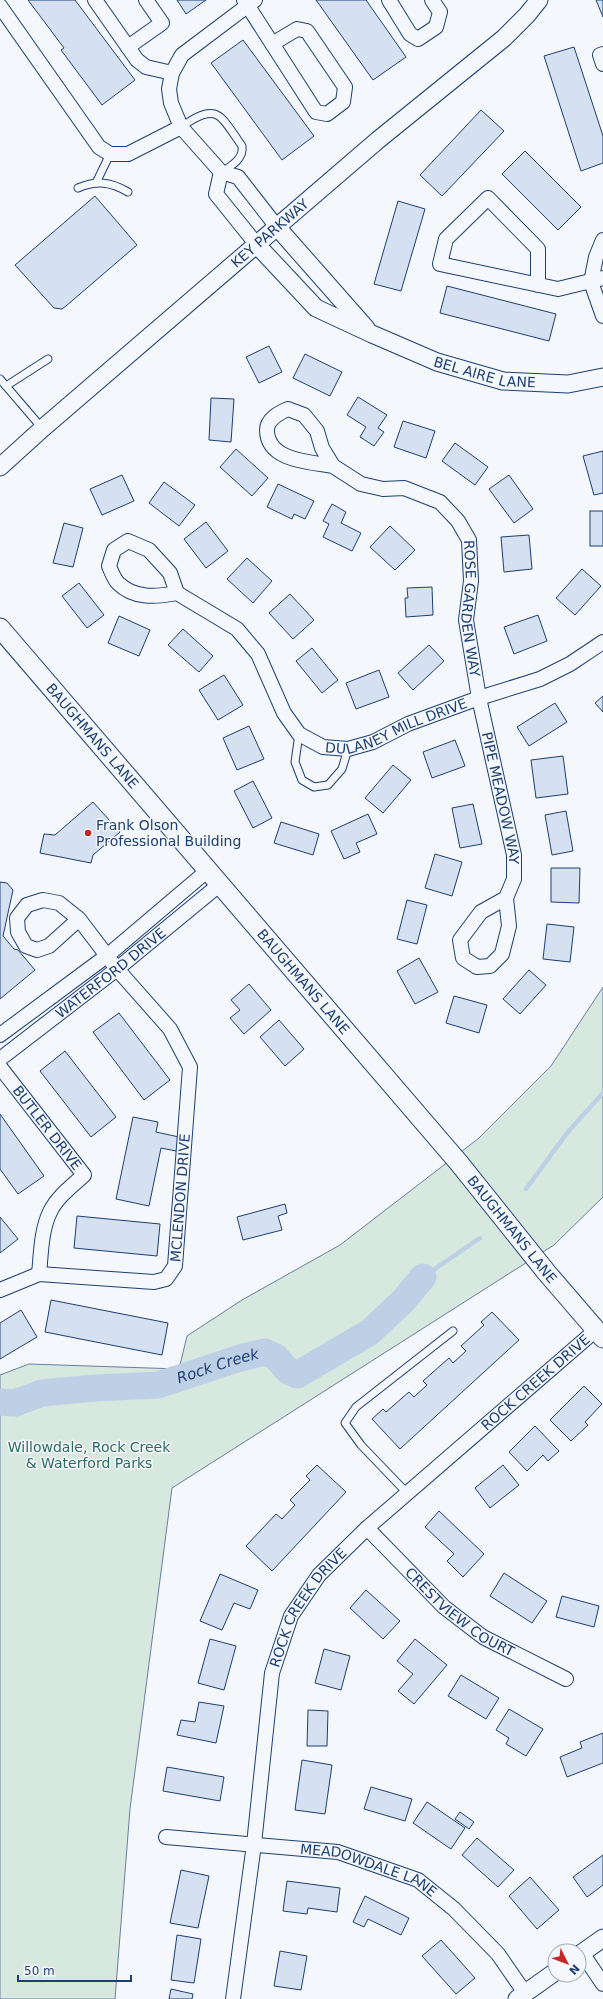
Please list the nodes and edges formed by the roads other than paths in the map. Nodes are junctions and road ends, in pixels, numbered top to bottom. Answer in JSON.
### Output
{"nodes":[{"id":1,"x":96,"y":0,"type":"edge"},
{"id":2,"x":146,"y":0,"type":"edge"},
{"id":3,"x":389,"y":0,"type":"edge"},
{"id":4,"x":432,"y":0,"type":"edge"},
{"id":5,"x":539,"y":0,"type":"edge"},
{"id":6,"x":248,"y":2,"type":"edge"},
{"id":7,"x":0,"y":6,"type":"edge"},
{"id":8,"x":272,"y":44,"type":"junction"},
{"id":9,"x":128,"y":47,"type":"junction"},
{"id":10,"x":603,"y":54,"type":"edge"},
{"id":11,"x":603,"y":64,"type":"edge"},
{"id":12,"x":172,"y":74,"type":"junction"},
{"id":13,"x":181,"y":127,"type":"junction"},
{"id":14,"x":110,"y":154,"type":"junction"},
{"id":15,"x":222,"y":172,"type":"junction"},
{"id":16,"x":96,"y":183,"type":"junction"},
{"id":17,"x":78,"y":188,"type":"dead end"},
{"id":18,"x":128,"y":192,"type":"dead end"},
{"id":19,"x":277,"y":227,"type":"junction"},
{"id":20,"x":603,"y":240,"type":"edge"},
{"id":21,"x":257,"y":245,"type":"junction"},
{"id":22,"x":597,"y":280,"type":"edge"},
{"id":23,"x":538,"y":285,"type":"junction"},
{"id":24,"x":603,"y":316,"type":"edge"},
{"id":25,"x":372,"y":334,"type":"junction"},
{"id":26,"x":48,"y":359,"type":"dead end"},
{"id":27,"x":603,"y":377,"type":"edge"},
{"id":28,"x":0,"y":379,"type":"edge"},
{"id":29,"x":6,"y":386,"type":"junction"},
{"id":30,"x":43,"y":428,"type":"junction"},
{"id":31,"x":333,"y":466,"type":"junction"},
{"id":32,"x":0,"y":467,"type":"edge"},
{"id":33,"x":177,"y":593,"type":"junction"},
{"id":34,"x":0,"y":628,"type":"edge"},
{"id":35,"x":603,"y":642,"type":"edge"},
{"id":36,"x":479,"y":698,"type":"junction"},
{"id":37,"x":299,"y":734,"type":"junction"},
{"id":38,"x":348,"y":749,"type":"junction"},
{"id":39,"x":207,"y":871,"type":"junction"},
{"id":40,"x":219,"y":885,"type":"junction"},
{"id":41,"x":506,"y":898,"type":"junction"},
{"id":42,"x":79,"y":919,"type":"dead end"},
{"id":43,"x":108,"y":955,"type":"junction"},
{"id":44,"x":117,"y":969,"type":"junction"},
{"id":45,"x":0,"y":1035,"type":"edge"},
{"id":46,"x":0,"y":1059,"type":"edge"},
{"id":47,"x":0,"y":1067,"type":"edge"},
{"id":48,"x":39,"y":1274,"type":"junction"},
{"id":49,"x":0,"y":1290,"type":"edge"},
{"id":50,"x":453,"y":1331,"type":"dead end"},
{"id":51,"x":599,"y":1334,"type":"edge"},
{"id":52,"x":407,"y":1493,"type":"junction"},
{"id":53,"x":367,"y":1528,"type":"junction"},
{"id":54,"x":566,"y":1679,"type":"dead end"},
{"id":55,"x":166,"y":1837,"type":"dead end"},
{"id":56,"x":254,"y":1844,"type":"junction"},
{"id":57,"x":603,"y":1938,"type":"edge"},
{"id":58,"x":587,"y":1949,"type":"edge"},
{"id":59,"x":587,"y":1963,"type":"edge"},
{"id":60,"x":547,"y":1978,"type":"edge"},
{"id":61,"x":603,"y":1984,"type":"edge"},
{"id":62,"x":521,"y":1996,"type":"edge"},
{"id":63,"x":233,"y":1999,"type":"edge"}],
"edges":[{"from":1,"to":9,"type":"street"},
{"from":2,"to":9,"type":"street"},
{"from":3,"to":4,"type":"street"},
{"from":5,"to":19,"type":"street","name":"KEY PARKWAY"},
{"from":6,"to":8,"type":"street"},
{"from":6,"to":12,"type":"street","name":"BEL AIRE LANE"},
{"from":7,"to":14,"type":"street"},
{"from":8,"to":8,"type":"street"},
{"from":9,"to":12,"type":"street"},
{"from":10,"to":11,"type":"street"},
{"from":12,"to":13,"type":"street","name":"BEL AIRE LANE"},
{"from":13,"to":14,"type":"street"},
{"from":13,"to":15,"type":"street","name":"BEL AIRE LANE"},
{"from":13,"to":15,"type":"lane"},
{"from":14,"to":16,"type":"lane"},
{"from":15,"to":19,"type":"street","name":"BEL AIRE LANE"},
{"from":15,"to":21,"type":"street","name":"BEL AIRE LANE"},
{"from":16,"to":17,"type":"lane"},
{"from":16,"to":18,"type":"lane"},
{"from":19,"to":21,"type":"street","name":"KEY PARKWAY"},
{"from":19,"to":25,"type":"street","name":"BEL AIRE LANE"},
{"from":20,"to":22,"type":"street"},
{"from":21,"to":25,"type":"street","name":"BEL AIRE LANE"},
{"from":21,"to":30,"type":"street","name":"KEY PARKWAY"},
{"from":22,"to":23,"type":"street"},
{"from":22,"to":24,"type":"street"},
{"from":23,"to":23,"type":"street"},
{"from":25,"to":27,"type":"street","name":"BEL AIRE LANE"},
{"from":26,"to":29,"type":"lane"},
{"from":28,"to":29,"type":"lane"},
{"from":29,"to":30,"type":"lane"},
{"from":30,"to":32,"type":"street","name":"KEY PARKWAY"},
{"from":31,"to":31,"type":"street","name":"ROSE GARDEN WAY"},
{"from":31,"to":36,"type":"street","name":"ROSE GARDEN WAY"},
{"from":33,"to":33,"type":"street"},
{"from":33,"to":37,"type":"street","name":"DULANEY MILL DRIVE"},
{"from":34,"to":39,"type":"main road","name":"BAUGHMANS LANE"},
{"from":35,"to":36,"type":"street","name":"DULANEY MILL DRIVE"},
{"from":36,"to":38,"type":"street","name":"DULANEY MILL DRIVE"},
{"from":36,"to":41,"type":"street","name":"PIPE MEADOW WAY"},
{"from":37,"to":38,"type":"street","name":"DULANEY MILL DRIVE"},
{"from":37,"to":38,"type":"lane"},
{"from":39,"to":40,"type":"main road","name":"BAUGHMANS LANE"},
{"from":39,"to":43,"type":"street","name":"WATERFORD DRIVE"},
{"from":40,"to":44,"type":"street","name":"WATERFORD DRIVE"},
{"from":40,"to":51,"type":"main road","name":"BAUGHMANS LANE"},
{"from":41,"to":41,"type":"street","name":"PIPE MEADOW WAY"},
{"from":42,"to":43,"type":"street","name":"MCLENDON DRIVE"},
{"from":43,"to":44,"type":"street","name":"MCLENDON DRIVE"},
{"from":43,"to":45,"type":"street","name":"WATERFORD DRIVE"},
{"from":44,"to":46,"type":"street","name":"WATERFORD DRIVE"},
{"from":44,"to":48,"type":"street","name":"MCLENDON DRIVE"},
{"from":47,"to":48,"type":"street","name":"BUTLER DRIVE"},
{"from":48,"to":49,"type":"street","name":"MCLENDON DRIVE"},
{"from":50,"to":52,"type":"lane"},
{"from":51,"to":52,"type":"street","name":"ROCK CREEK DRIVE"},
{"from":52,"to":53,"type":"street","name":"ROCK CREEK DRIVE"},
{"from":53,"to":54,"type":"street","name":"CRESTVIEW COURT"},
{"from":53,"to":56,"type":"street","name":"ROCK CREEK DRIVE"},
{"from":55,"to":56,"type":"street","name":"MEADOWDALE LANE"},
{"from":56,"to":62,"type":"street","name":"MEADOWDALE LANE"},
{"from":56,"to":63,"type":"street","name":"ROCK CREEK DRIVE"},
{"from":57,"to":58,"type":"street"},
{"from":59,"to":61,"type":"street"},
{"from":60,"to":62,"type":"street"}]}
